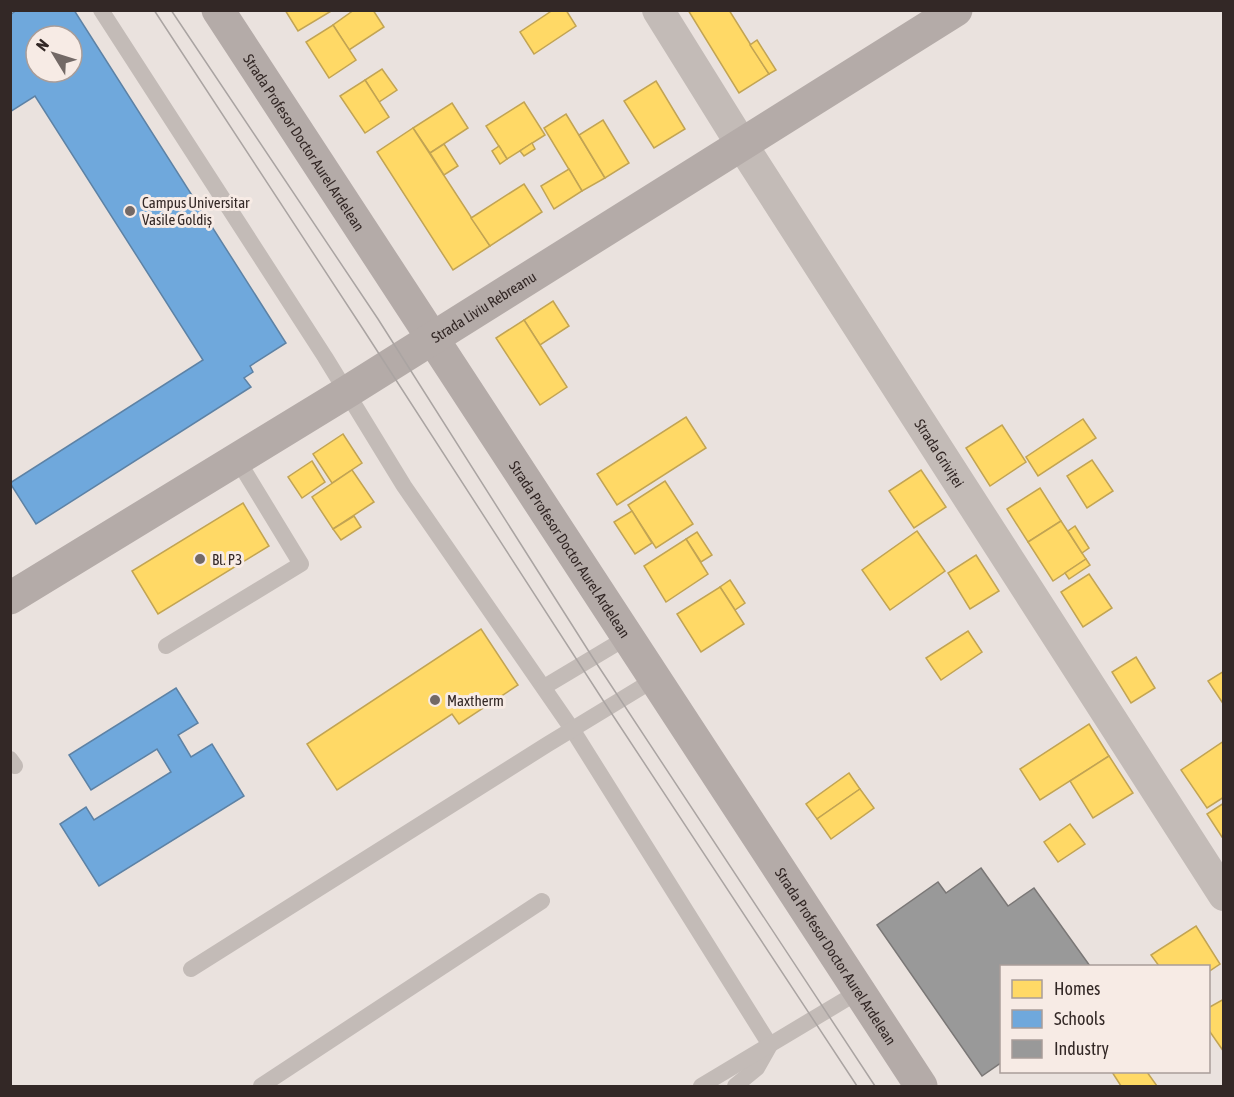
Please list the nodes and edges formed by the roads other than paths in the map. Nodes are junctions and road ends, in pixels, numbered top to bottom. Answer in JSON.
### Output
{"nodes":[{"id":1,"x":101,"y":10,"type":"edge"},
{"id":2,"x":218,"y":10,"type":"edge"},
{"id":3,"x":658,"y":10,"type":"edge"},
{"id":4,"x":956,"y":10,"type":"edge"},
{"id":5,"x":742,"y":145,"type":"junction"},
{"id":6,"x":432,"y":339,"type":"junction"},
{"id":7,"x":347,"y":392,"type":"junction"},
{"id":8,"x":237,"y":459,"type":"junction"},
{"id":9,"x":10,"y":598,"type":"edge"},
{"id":10,"x":626,"y":638,"type":"junction"},
{"id":11,"x":166,"y":646,"type":"dead end"},
{"id":12,"x":655,"y":680,"type":"junction"},
{"id":13,"x":544,"y":687,"type":"junction"},
{"id":14,"x":572,"y":729,"type":"junction"},
{"id":15,"x":1224,"y":895,"type":"edge"},
{"id":16,"x":542,"y":901,"type":"dead end"},
{"id":17,"x":191,"y":969,"type":"dead end"},
{"id":18,"x":858,"y":992,"type":"junction"},
{"id":19,"x":770,"y":1045,"type":"junction"},
{"id":20,"x":261,"y":1086,"type":"edge"},
{"id":21,"x":701,"y":1086,"type":"edge"},
{"id":22,"x":735,"y":1086,"type":"edge"},
{"id":23,"x":921,"y":1086,"type":"edge"}],
"edges":[{"from":1,"to":7,"type":"lane"},
{"from":2,"to":6,"type":"main road","name":"Strada Profesor Doctor Aurel Ardelean"},
{"from":3,"to":5,"type":"street","name":"Strada Griviței"},
{"from":4,"to":5,"type":"main road","name":"Strada Liviu Rebreanu"},
{"from":5,"to":6,"type":"main road","name":"Strada Liviu Rebreanu"},
{"from":5,"to":15,"type":"street","name":"Strada Griviței"},
{"from":6,"to":7,"type":"main road","name":"Strada Liviu Rebreanu"},
{"from":6,"to":10,"type":"main road","name":"Strada Profesor Doctor Aurel Ardelean"},
{"from":7,"to":8,"type":"main road","name":"Strada Liviu Rebreanu"},
{"from":7,"to":13,"type":"lane"},
{"from":8,"to":9,"type":"main road","name":"Strada Liviu Rebreanu"},
{"from":8,"to":11,"type":"lane"},
{"from":10,"to":12,"type":"main road","name":"Strada Profesor Doctor Aurel Ardelean"},
{"from":10,"to":13,"type":"lane"},
{"from":12,"to":14,"type":"lane"},
{"from":12,"to":18,"type":"main road","name":"Strada Profesor Doctor Aurel Ardelean"},
{"from":13,"to":14,"type":"lane"},
{"from":14,"to":17,"type":"lane"},
{"from":14,"to":19,"type":"lane"},
{"from":16,"to":20,"type":"lane"},
{"from":18,"to":19,"type":"lane"},
{"from":18,"to":23,"type":"main road","name":"Strada Profesor Doctor Aurel Ardelean"},
{"from":19,"to":21,"type":"lane"},
{"from":19,"to":22,"type":"lane"}]}
